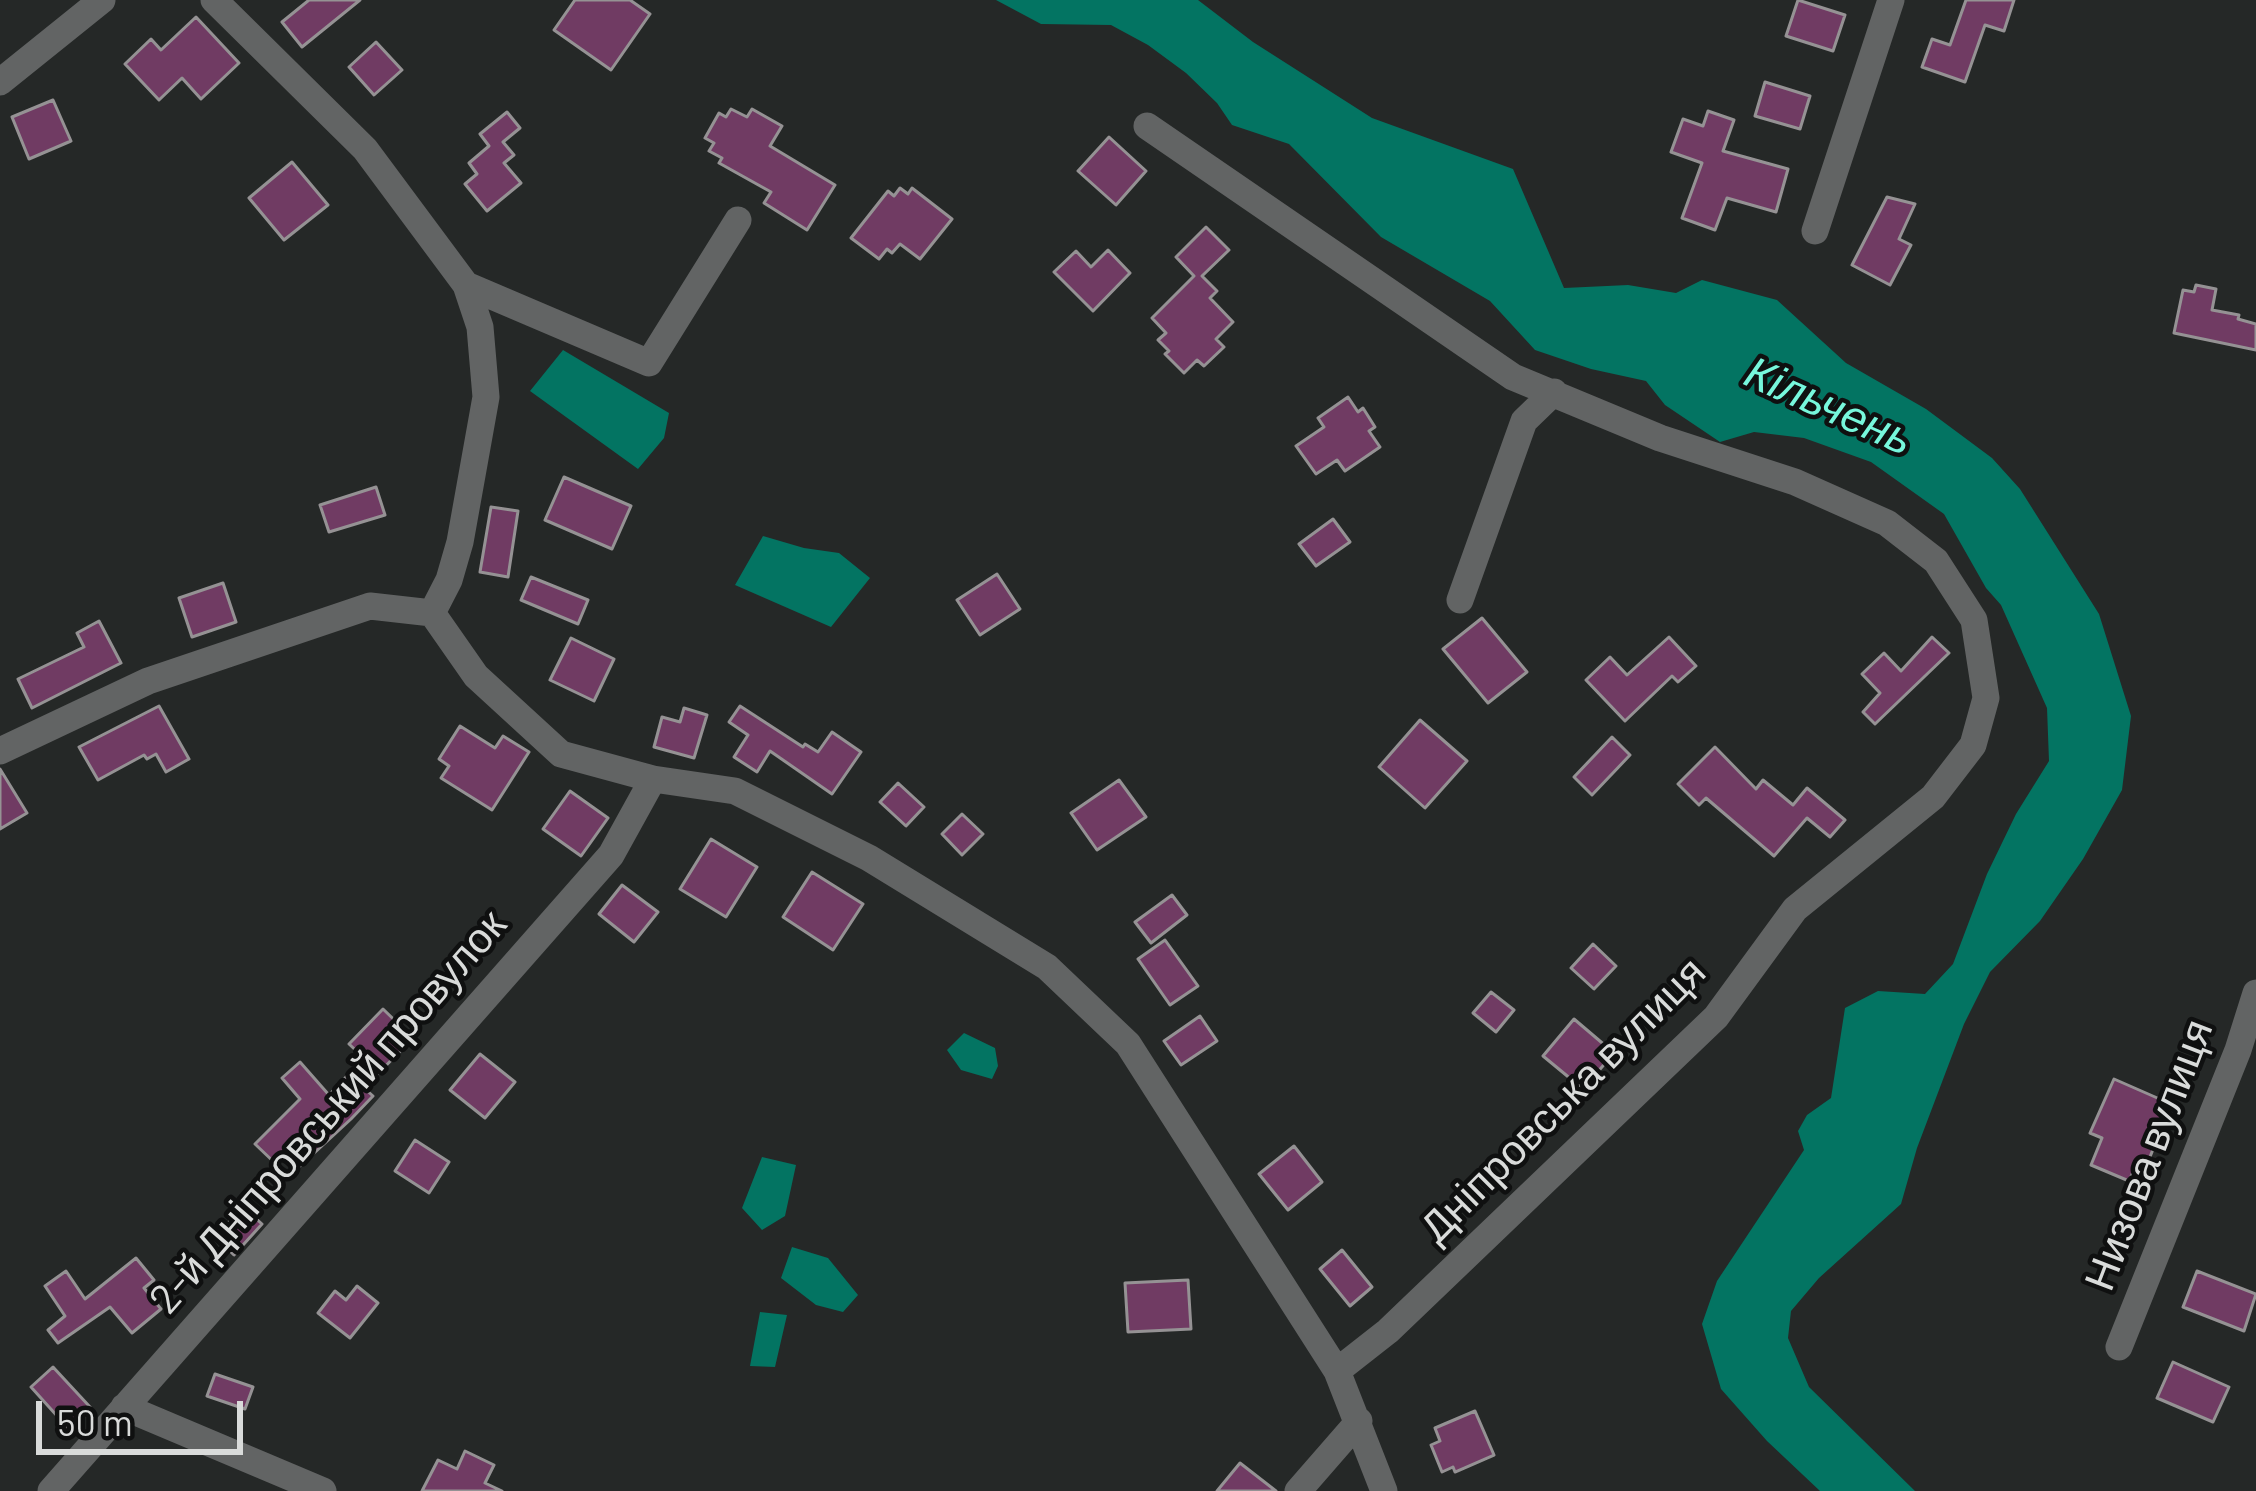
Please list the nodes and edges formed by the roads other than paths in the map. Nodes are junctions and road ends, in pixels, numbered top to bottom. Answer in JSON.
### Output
{"nodes":[{"id":1,"x":101,"y":0,"type":"edge"},
{"id":2,"x":214,"y":0,"type":"edge"},
{"id":3,"x":1891,"y":0,"type":"edge"},
{"id":4,"x":0,"y":82,"type":"edge"},
{"id":5,"x":1147,"y":126,"type":"dead end"},
{"id":6,"x":738,"y":220,"type":"dead end"},
{"id":7,"x":1815,"y":230,"type":"dead end"},
{"id":8,"x":466,"y":285,"type":"junction"},
{"id":9,"x":1554,"y":392,"type":"junction"},
{"id":10,"x":1460,"y":601,"type":"dead end"},
{"id":11,"x":432,"y":614,"type":"junction"},
{"id":12,"x":0,"y":752,"type":"edge"},
{"id":13,"x":653,"y":778,"type":"junction"},
{"id":14,"x":2256,"y":993,"type":"edge"},
{"id":15,"x":2119,"y":1347,"type":"dead end"},
{"id":16,"x":1337,"y":1371,"type":"junction"},
{"id":17,"x":124,"y":1407,"type":"junction"},
{"id":18,"x":1359,"y":1421,"type":"junction"},
{"id":19,"x":51,"y":1491,"type":"edge"},
{"id":20,"x":323,"y":1491,"type":"edge"},
{"id":21,"x":1298,"y":1491,"type":"edge"},
{"id":22,"x":1384,"y":1491,"type":"edge"}],
"edges":[{"from":1,"to":4,"type":"street"},
{"from":2,"to":8,"type":"street"},
{"from":3,"to":7,"type":"street"},
{"from":5,"to":9,"type":"street","name":"Дніпровська вулиця"},
{"from":6,"to":8,"type":"street"},
{"from":8,"to":11,"type":"street"},
{"from":9,"to":10,"type":"street"},
{"from":9,"to":16,"type":"street","name":"Дніпровська вулиця"},
{"from":11,"to":12,"type":"street"},
{"from":11,"to":13,"type":"street"},
{"from":13,"to":16,"type":"street"},
{"from":13,"to":17,"type":"street","name":"2-й Дніпровський провулок"},
{"from":14,"to":15,"type":"street","name":"Низова вулиця"},
{"from":16,"to":18,"type":"street"},
{"from":17,"to":19,"type":"street","name":"2-й Дніпровський провулок"},
{"from":17,"to":20,"type":"street"},
{"from":18,"to":21,"type":"street"},
{"from":18,"to":22,"type":"street"}]}
